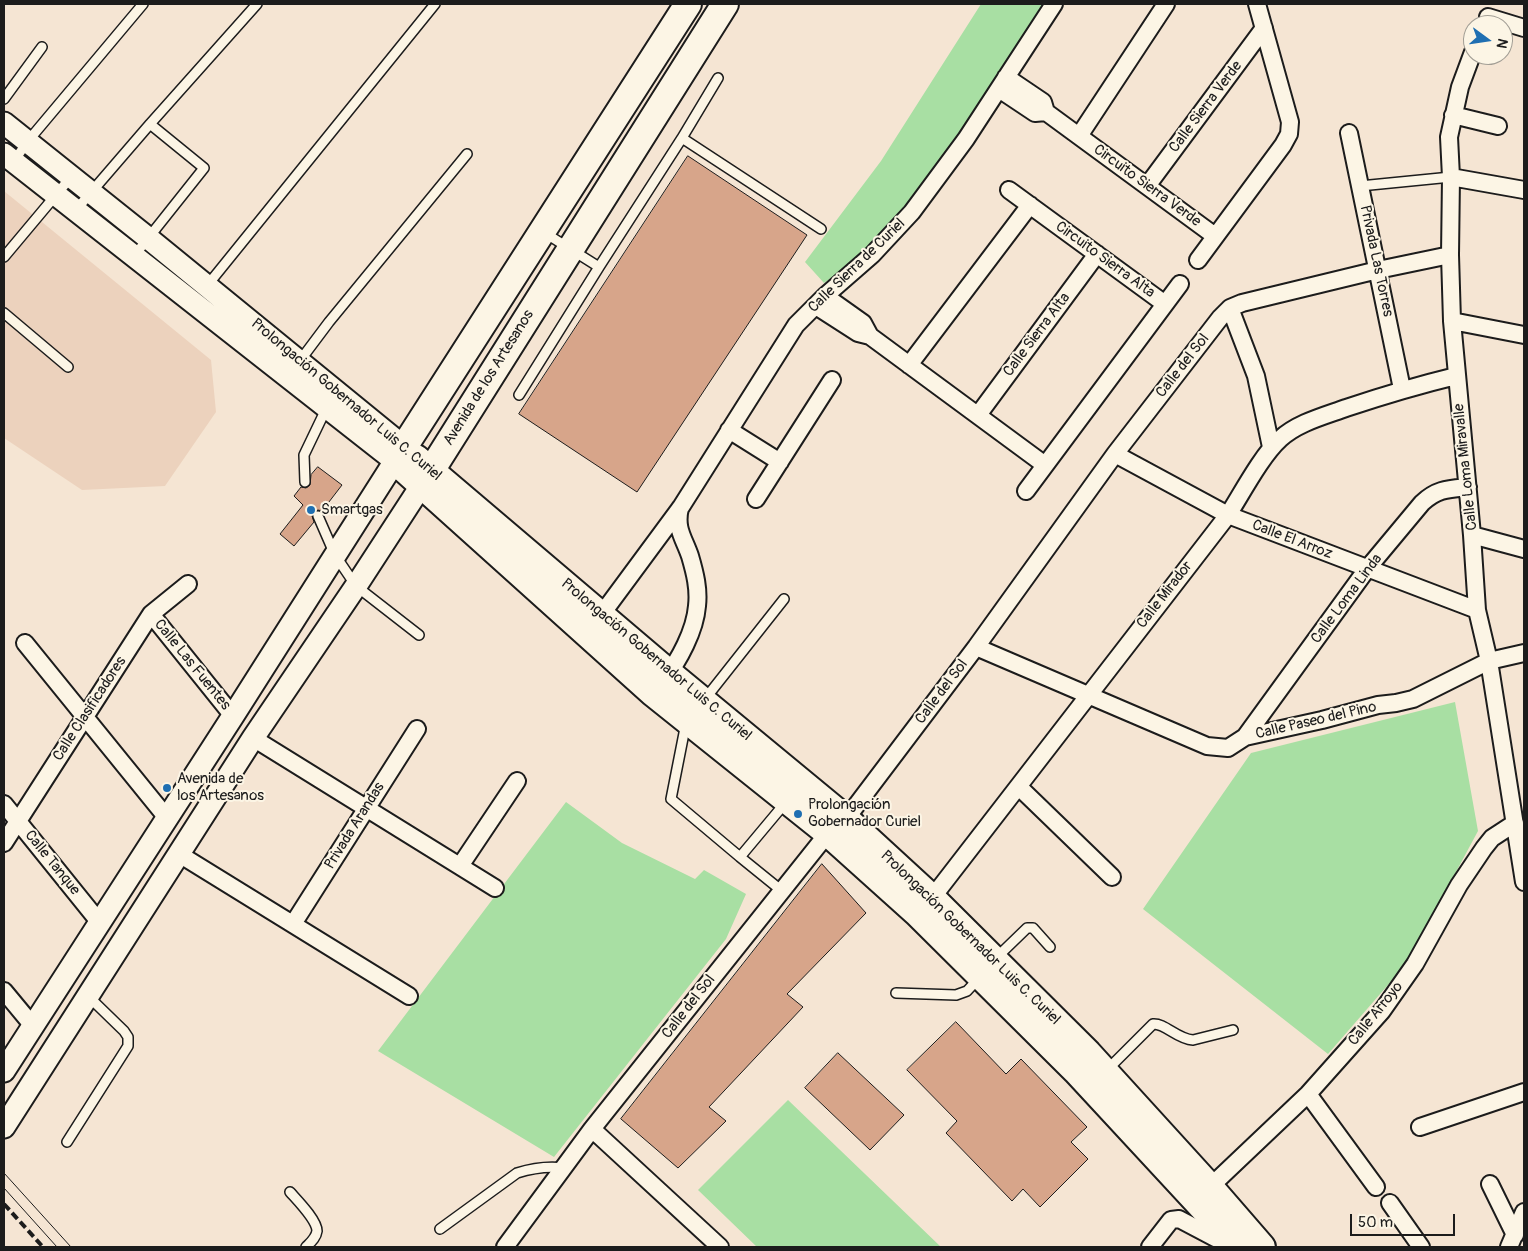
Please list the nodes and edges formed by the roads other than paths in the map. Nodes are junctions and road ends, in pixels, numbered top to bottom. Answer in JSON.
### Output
{"nodes":[{"id":1,"x":143,"y":4,"type":"edge"},
{"id":2,"x":257,"y":4,"type":"edge"},
{"id":3,"x":435,"y":4,"type":"edge"},
{"id":4,"x":688,"y":4,"type":"edge"},
{"id":5,"x":725,"y":4,"type":"edge"},
{"id":6,"x":1054,"y":4,"type":"edge"},
{"id":7,"x":1166,"y":4,"type":"edge"},
{"id":8,"x":1257,"y":4,"type":"edge"},
{"id":9,"x":1264,"y":28,"type":"junction"},
{"id":10,"x":42,"y":47,"type":"dead end"},
{"id":11,"x":1468,"y":65,"type":"edge"},
{"id":12,"x":718,"y":78,"type":"dead end"},
{"id":13,"x":1003,"y":83,"type":"junction"},
{"id":14,"x":4,"y":100,"type":"edge"},
{"id":15,"x":1453,"y":115,"type":"junction"},
{"id":16,"x":4,"y":123,"type":"edge"},
{"id":17,"x":150,"y":124,"type":"junction"},
{"id":18,"x":1498,"y":126,"type":"dead end"},
{"id":19,"x":1349,"y":133,"type":"dead end"},
{"id":20,"x":1079,"y":136,"type":"junction"},
{"id":21,"x":682,"y":138,"type":"junction"},
{"id":22,"x":28,"y":141,"type":"junction"},
{"id":23,"x":467,"y":154,"type":"dead end"},
{"id":24,"x":9,"y":158,"type":"edge"},
{"id":25,"x":72,"y":176,"type":"junction"},
{"id":26,"x":1451,"y":177,"type":"junction"},
{"id":27,"x":1147,"y":186,"type":"junction"},
{"id":28,"x":1360,"y":186,"type":"junction"},
{"id":29,"x":1009,"y":190,"type":"dead end"},
{"id":30,"x":1524,"y":190,"type":"edge"},
{"id":31,"x":92,"y":192,"type":"junction"},
{"id":32,"x":56,"y":196,"type":"junction"},
{"id":33,"x":1030,"y":205,"type":"junction"},
{"id":34,"x":75,"y":211,"type":"junction"},
{"id":35,"x":820,"y":229,"type":"dead end"},
{"id":36,"x":542,"y":232,"type":"junction"},
{"id":37,"x":1215,"y":236,"type":"junction"},
{"id":38,"x":148,"y":238,"type":"junction"},
{"id":39,"x":570,"y":249,"type":"junction"},
{"id":40,"x":5,"y":252,"type":"edge"},
{"id":41,"x":1097,"y":254,"type":"junction"},
{"id":42,"x":1450,"y":255,"type":"junction"},
{"id":43,"x":134,"y":256,"type":"junction"},
{"id":44,"x":1198,"y":260,"type":"dead end"},
{"id":45,"x":599,"y":267,"type":"junction"},
{"id":46,"x":1378,"y":270,"type":"junction"},
{"id":47,"x":1180,"y":284,"type":"dead end"},
{"id":48,"x":200,"y":295,"type":"junction"},
{"id":49,"x":820,"y":301,"type":"junction"},
{"id":50,"x":1165,"y":304,"type":"junction"},
{"id":51,"x":1230,"y":308,"type":"junction"},
{"id":52,"x":4,"y":313,"type":"edge"},
{"id":53,"x":1452,"y":321,"type":"junction"},
{"id":54,"x":1524,"y":335,"type":"edge"},
{"id":55,"x":910,"y":365,"type":"junction"},
{"id":56,"x":68,"y":367,"type":"dead end"},
{"id":57,"x":293,"y":369,"type":"junction"},
{"id":58,"x":1456,"y":376,"type":"junction"},
{"id":59,"x":832,"y":380,"type":"dead end"},
{"id":60,"x":1402,"y":389,"type":"junction"},
{"id":61,"x":519,"y":395,"type":"dead end"},
{"id":62,"x":332,"y":400,"type":"junction"},
{"id":63,"x":978,"y":415,"type":"junction"},
{"id":64,"x":729,"y":430,"type":"junction"},
{"id":65,"x":1271,"y":447,"type":"junction"},
{"id":66,"x":399,"y":454,"type":"junction"},
{"id":67,"x":1115,"y":454,"type":"junction"},
{"id":68,"x":780,"y":462,"type":"junction"},
{"id":69,"x":1045,"y":465,"type":"junction"},
{"id":70,"x":426,"y":478,"type":"junction"},
{"id":71,"x":305,"y":482,"type":"dead end"},
{"id":72,"x":1468,"y":487,"type":"junction"},
{"id":73,"x":1026,"y":491,"type":"dead end"},
{"id":74,"x":756,"y":499,"type":"dead end"},
{"id":75,"x":681,"y":507,"type":"junction"},
{"id":76,"x":1228,"y":515,"type":"junction"},
{"id":77,"x":318,"y":516,"type":"dead end"},
{"id":78,"x":1472,"y":535,"type":"junction"},
{"id":79,"x":1524,"y":549,"type":"edge"},
{"id":80,"x":335,"y":555,"type":"junction"},
{"id":81,"x":1367,"y":569,"type":"junction"},
{"id":82,"x":188,"y":584,"type":"dead end"},
{"id":83,"x":356,"y":586,"type":"junction"},
{"id":84,"x":784,"y":599,"type":"dead end"},
{"id":85,"x":1477,"y":610,"type":"junction"},
{"id":86,"x":152,"y":614,"type":"junction"},
{"id":87,"x":594,"y":624,"type":"junction"},
{"id":88,"x":419,"y":635,"type":"dead end"},
{"id":89,"x":25,"y":643,"type":"dead end"},
{"id":90,"x":976,"y":647,"type":"junction"},
{"id":91,"x":1524,"y":653,"type":"edge"},
{"id":92,"x":1489,"y":661,"type":"junction"},
{"id":93,"x":669,"y":673,"type":"junction"},
{"id":94,"x":653,"y":693,"type":"junction"},
{"id":95,"x":1088,"y":695,"type":"junction"},
{"id":96,"x":695,"y":711,"type":"junction"},
{"id":97,"x":233,"y":716,"type":"junction"},
{"id":98,"x":85,"y":717,"type":"junction"},
{"id":99,"x":417,"y":729,"type":"dead end"},
{"id":100,"x":1245,"y":737,"type":"junction"},
{"id":101,"x":253,"y":738,"type":"junction"},
{"id":102,"x":517,"y":782,"type":"dead end"},
{"id":103,"x":1019,"y":787,"type":"junction"},
{"id":104,"x":186,"y":790,"type":"junction"},
{"id":105,"x":794,"y":792,"type":"junction"},
{"id":106,"x":4,"y":804,"type":"edge"},
{"id":107,"x":210,"y":806,"type":"junction"},
{"id":108,"x":366,"y":808,"type":"junction"},
{"id":109,"x":167,"y":818,"type":"junction"},
{"id":110,"x":18,"y":821,"type":"junction"},
{"id":111,"x":837,"y":826,"type":"junction"},
{"id":112,"x":1519,"y":832,"type":"edge"},
{"id":113,"x":4,"y":843,"type":"edge"},
{"id":114,"x":179,"y":854,"type":"junction"},
{"id":115,"x":740,"y":857,"type":"junction"},
{"id":116,"x":460,"y":866,"type":"junction"},
{"id":117,"x":1112,"y":877,"type":"dead end"},
{"id":118,"x":1524,"y":882,"type":"edge"},
{"id":119,"x":495,"y":888,"type":"dead end"},
{"id":120,"x":782,"y":891,"type":"junction"},
{"id":121,"x":932,"y":898,"type":"junction"},
{"id":122,"x":100,"y":922,"type":"junction"},
{"id":123,"x":293,"y":924,"type":"junction"},
{"id":124,"x":1050,"y":947,"type":"dead end"},
{"id":125,"x":79,"y":955,"type":"junction"},
{"id":126,"x":988,"y":968,"type":"junction"},
{"id":127,"x":102,"y":974,"type":"junction"},
{"id":128,"x":4,"y":991,"type":"edge"},
{"id":129,"x":896,"y":993,"type":"dead end"},
{"id":130,"x":88,"y":996,"type":"junction"},
{"id":131,"x":409,"y":996,"type":"dead end"},
{"id":132,"x":33,"y":1026,"type":"junction"},
{"id":133,"x":1233,"y":1030,"type":"dead end"},
{"id":134,"x":4,"y":1071,"type":"edge"},
{"id":135,"x":1105,"y":1072,"type":"junction"},
{"id":136,"x":1524,"y":1092,"type":"edge"},
{"id":137,"x":1308,"y":1094,"type":"junction"},
{"id":138,"x":4,"y":1127,"type":"edge"},
{"id":139,"x":1420,"y":1127,"type":"dead end"},
{"id":140,"x":592,"y":1129,"type":"junction"},
{"id":141,"x":66,"y":1142,"type":"dead end"},
{"id":142,"x":564,"y":1168,"type":"junction"},
{"id":143,"x":1490,"y":1184,"type":"dead end"},
{"id":144,"x":1210,"y":1186,"type":"junction"},
{"id":145,"x":1376,"y":1186,"type":"dead end"},
{"id":146,"x":290,"y":1192,"type":"dead end"},
{"id":147,"x":1390,"y":1203,"type":"dead end"},
{"id":148,"x":1524,"y":1212,"type":"edge"},
{"id":149,"x":440,"y":1229,"type":"dead end"},
{"id":150,"x":1512,"y":1241,"type":"edge"},
{"id":151,"x":715,"y":1245,"type":"edge"},
{"id":152,"x":306,"y":1247,"type":"edge"},
{"id":153,"x":506,"y":1247,"type":"edge"},
{"id":154,"x":1150,"y":1247,"type":"edge"},
{"id":155,"x":1239,"y":1247,"type":"edge"},
{"id":156,"x":1262,"y":1247,"type":"edge"},
{"id":157,"x":1421,"y":1247,"type":"edge"}],
"edges":[{"from":1,"to":22,"type":"lane"},
{"from":2,"to":17,"type":"lane"},
{"from":3,"to":48,"type":"lane"},
{"from":4,"to":36,"type":"main road"},
{"from":5,"to":39,"type":"main road","name":"Avenida de los Artesanos"},
{"from":6,"to":13,"type":"street","name":"Calle Sierra de Curiel"},
{"from":7,"to":20,"type":"street","name":"Circuito Sierra Verde"},
{"from":8,"to":9,"type":"street","name":"Circuito Sierra Verde"},
{"from":9,"to":27,"type":"street","name":"Calle Sierra Verde"},
{"from":9,"to":37,"type":"street","name":"Circuito Sierra Verde"},
{"from":10,"to":14,"type":"lane"},
{"from":11,"to":15,"type":"street","name":"Calle Loma Miravalle"},
{"from":12,"to":21,"type":"lane"},
{"from":13,"to":20,"type":"street","name":"Circuito Sierra Verde"},
{"from":13,"to":49,"type":"street","name":"Calle Sierra de Curiel"},
{"from":15,"to":18,"type":"street"},
{"from":15,"to":26,"type":"street","name":"Calle Loma Miravalle"},
{"from":16,"to":22,"type":"street","name":"Prolongación Gobernador Luis C. Curiel"},
{"from":17,"to":31,"type":"lane"},
{"from":17,"to":38,"type":"lane"},
{"from":19,"to":28,"type":"street","name":"Privada Las Torres"},
{"from":20,"to":27,"type":"street","name":"Circuito Sierra Verde"},
{"from":21,"to":35,"type":"lane"},
{"from":21,"to":45,"type":"lane"},
{"from":22,"to":24,"type":"lane"},
{"from":22,"to":25,"type":"street","name":"Prolongación Gobernador Luis C. Curiel"},
{"from":23,"to":57,"type":"lane"},
{"from":24,"to":32,"type":"street","name":"Prolongación Gobernador Luis C. Curiel"},
{"from":25,"to":31,"type":"street","name":"Prolongación Gobernador Luis C. Curiel"},
{"from":25,"to":32,"type":"lane"},
{"from":26,"to":28,"type":"lane"},
{"from":26,"to":30,"type":"street"},
{"from":26,"to":42,"type":"street","name":"Calle Loma Miravalle"},
{"from":27,"to":37,"type":"street","name":"Circuito Sierra Verde"},
{"from":28,"to":46,"type":"street","name":"Privada Las Torres"},
{"from":29,"to":33,"type":"street","name":"Circuito Sierra Alta"},
{"from":31,"to":34,"type":"lane"},
{"from":31,"to":38,"type":"street","name":"Prolongación Gobernador Luis C. Curiel"},
{"from":32,"to":34,"type":"street","name":"Prolongación Gobernador Luis C. Curiel"},
{"from":32,"to":40,"type":"lane"},
{"from":33,"to":41,"type":"street","name":"Circuito Sierra Alta"},
{"from":33,"to":55,"type":"street"},
{"from":34,"to":43,"type":"street","name":"Prolongación Gobernador Luis C. Curiel"},
{"from":36,"to":39,"type":"lane"},
{"from":36,"to":66,"type":"main road"},
{"from":37,"to":44,"type":"street","name":"Circuito Sierra Verde"},
{"from":38,"to":43,"type":"lane"},
{"from":38,"to":48,"type":"street","name":"Prolongación Gobernador Luis C. Curiel"},
{"from":39,"to":45,"type":"lane"},
{"from":39,"to":70,"type":"main road","name":"Avenida de los Artesanos"},
{"from":41,"to":50,"type":"street","name":"Circuito Sierra Alta"},
{"from":41,"to":63,"type":"street","name":"Calle Sierra Alta"},
{"from":42,"to":46,"type":"street","name":"Calle del Sol"},
{"from":42,"to":53,"type":"street","name":"Calle Loma Miravalle"},
{"from":43,"to":48,"type":"street","name":"Prolongación Gobernador Luis C. Curiel"},
{"from":45,"to":61,"type":"lane"},
{"from":46,"to":51,"type":"street","name":"Calle del Sol"},
{"from":46,"to":60,"type":"street","name":"Privada Las Torres"},
{"from":47,"to":50,"type":"street"},
{"from":48,"to":57,"type":"street","name":"Prolongación Gobernador Luis C. Curiel"},
{"from":49,"to":55,"type":"street"},
{"from":49,"to":64,"type":"street","name":"Calle Sierra de Curiel"},
{"from":50,"to":69,"type":"street","name":"Circuito Sierra Alta"},
{"from":51,"to":65,"type":"street"},
{"from":51,"to":67,"type":"street","name":"Calle del Sol"},
{"from":52,"to":56,"type":"lane"},
{"from":53,"to":54,"type":"street"},
{"from":53,"to":58,"type":"street","name":"Calle Loma Miravalle"},
{"from":55,"to":63,"type":"street"},
{"from":57,"to":62,"type":"street","name":"Prolongación Gobernador Luis C. Curiel"},
{"from":58,"to":60,"type":"street","name":"Calle Mirador"},
{"from":58,"to":72,"type":"street","name":"Calle Loma Miravalle"},
{"from":59,"to":68,"type":"street"},
{"from":60,"to":65,"type":"street","name":"Calle Mirador"},
{"from":62,"to":66,"type":"street","name":"Prolongación Gobernador Luis C. Curiel"},
{"from":62,"to":71,"type":"lane"},
{"from":63,"to":69,"type":"street"},
{"from":64,"to":68,"type":"street"},
{"from":64,"to":75,"type":"street","name":"Calle Sierra de Curiel"},
{"from":65,"to":76,"type":"street","name":"Calle Mirador"},
{"from":66,"to":70,"type":"main road","name":"Prolongación Gobernador Luis C. Curiel"},
{"from":66,"to":80,"type":"street"},
{"from":67,"to":76,"type":"street","name":"Calle El Arroz"},
{"from":67,"to":90,"type":"street","name":"Calle del Sol"},
{"from":68,"to":74,"type":"street"},
{"from":69,"to":73,"type":"street","name":"Circuito Sierra Alta"},
{"from":70,"to":83,"type":"street","name":"Avenida de los Artesanos"},
{"from":70,"to":87,"type":"main road","name":"Prolongación Gobernador Luis C. Curiel"},
{"from":72,"to":78,"type":"street","name":"Calle Loma Miravalle"},
{"from":72,"to":81,"type":"street","name":"Calle Loma Linda"},
{"from":75,"to":87,"type":"street","name":"Calle Sierra de Curiel"},
{"from":75,"to":93,"type":"street","name":"Calle Sierra de Curiel"},
{"from":76,"to":81,"type":"street","name":"Calle El Arroz"},
{"from":76,"to":95,"type":"street","name":"Calle Mirador"},
{"from":77,"to":80,"type":"lane"},
{"from":78,"to":79,"type":"street"},
{"from":78,"to":85,"type":"street","name":"Calle Loma Miravalle"},
{"from":80,"to":83,"type":"lane"},
{"from":80,"to":97,"type":"street"},
{"from":81,"to":85,"type":"street","name":"Calle El Arroz"},
{"from":81,"to":100,"type":"street","name":"Calle Loma Linda"},
{"from":82,"to":86,"type":"street","name":"Calle Clasificadores"},
{"from":83,"to":88,"type":"lane"},
{"from":83,"to":101,"type":"street","name":"Avenida de los Artesanos"},
{"from":84,"to":96,"type":"lane"},
{"from":85,"to":92,"type":"street","name":"Calle Loma Miravalle"},
{"from":86,"to":97,"type":"street","name":"Calle Las Fuentes"},
{"from":86,"to":98,"type":"street","name":"Calle Clasificadores"},
{"from":87,"to":93,"type":"main road","name":"Prolongación Gobernador Luis C. Curiel"},
{"from":87,"to":94,"type":"main road","name":"Prolongación Gobernador Luis C. Curiel"},
{"from":89,"to":98,"type":"street"},
{"from":90,"to":95,"type":"street","name":"Calle Paseo del Pino"},
{"from":90,"to":111,"type":"street","name":"Calle del Sol"},
{"from":91,"to":92,"type":"street","name":"Calle Paseo del Pino"},
{"from":92,"to":100,"type":"street","name":"Calle Paseo del Pino"},
{"from":92,"to":112,"type":"street","name":"Calle Loma Miravalle"},
{"from":93,"to":94,"type":"street","name":"Calle Sierra de Curiel"},
{"from":93,"to":96,"type":"main road","name":"Prolongación Gobernador Luis C. Curiel"},
{"from":94,"to":96,"type":"main road","name":"Prolongación Gobernador Luis C. Curiel"},
{"from":95,"to":100,"type":"street","name":"Calle Paseo del Pino"},
{"from":95,"to":103,"type":"street","name":"Calle Mirador"},
{"from":96,"to":105,"type":"main road","name":"Prolongación Gobernador Luis C. Curiel"},
{"from":96,"to":115,"type":"lane"},
{"from":97,"to":104,"type":"street"},
{"from":98,"to":109,"type":"street"},
{"from":98,"to":110,"type":"street","name":"Calle Clasificadores"},
{"from":99,"to":108,"type":"street","name":"Privada Arandas"},
{"from":101,"to":107,"type":"street","name":"Avenida de los Artesanos"},
{"from":101,"to":108,"type":"street"},
{"from":102,"to":116,"type":"street"},
{"from":103,"to":117,"type":"street"},
{"from":103,"to":121,"type":"street","name":"Calle Mirador"},
{"from":104,"to":107,"type":"street"},
{"from":104,"to":109,"type":"street"},
{"from":105,"to":111,"type":"main road","name":"Prolongación Gobernador Luis C. Curiel"},
{"from":105,"to":115,"type":"lane"},
{"from":106,"to":110,"type":"street","name":"Calle Tanque"},
{"from":107,"to":114,"type":"street","name":"Avenida de los Artesanos"},
{"from":108,"to":116,"type":"street"},
{"from":108,"to":123,"type":"street","name":"Privada Arandas"},
{"from":109,"to":122,"type":"street"},
{"from":110,"to":113,"type":"street","name":"Calle Clasificadores"},
{"from":110,"to":122,"type":"street","name":"Calle Tanque"},
{"from":111,"to":120,"type":"street","name":"Calle del Sol"},
{"from":111,"to":121,"type":"main road","name":"Prolongación Gobernador Luis C. Curiel"},
{"from":111,"to":126,"type":"main road","name":"Prolongación Gobernador Luis C. Curiel"},
{"from":112,"to":118,"type":"street","name":"Calle Loma Miravalle"},
{"from":112,"to":137,"type":"street","name":"Calle Arroyo"},
{"from":114,"to":123,"type":"street"},
{"from":114,"to":127,"type":"street","name":"Avenida de los Artesanos"},
{"from":115,"to":120,"type":"lane"},
{"from":116,"to":119,"type":"street"},
{"from":120,"to":140,"type":"street","name":"Calle del Sol"},
{"from":121,"to":126,"type":"main road","name":"Prolongación Gobernador Luis C. Curiel"},
{"from":122,"to":125,"type":"street"},
{"from":123,"to":131,"type":"street"},
{"from":124,"to":126,"type":"lane"},
{"from":125,"to":127,"type":"street"},
{"from":125,"to":132,"type":"street"},
{"from":126,"to":129,"type":"lane"},
{"from":126,"to":135,"type":"main road","name":"Prolongación Gobernador Luis C. Curiel"},
{"from":126,"to":155,"type":"main road","name":"Prolongación Gobernador Luis C. Curiel"},
{"from":127,"to":130,"type":"street","name":"Avenida de los Artesanos"},
{"from":128,"to":132,"type":"street"},
{"from":130,"to":138,"type":"street","name":"Avenida de los Artesanos"},
{"from":130,"to":141,"type":"lane"},
{"from":132,"to":134,"type":"street"},
{"from":133,"to":135,"type":"lane"},
{"from":135,"to":144,"type":"main road","name":"Prolongación Gobernador Luis C. Curiel"},
{"from":136,"to":139,"type":"street"},
{"from":137,"to":144,"type":"street","name":"Calle Arroyo"},
{"from":137,"to":145,"type":"street"},
{"from":140,"to":142,"type":"street","name":"Calle del Sol"},
{"from":140,"to":151,"type":"street"},
{"from":142,"to":149,"type":"lane"},
{"from":142,"to":153,"type":"street","name":"Calle del Sol"},
{"from":143,"to":150,"type":"street"},
{"from":144,"to":156,"type":"main road","name":"Prolongación Gobernador Luis C. Curiel"},
{"from":146,"to":152,"type":"lane"},
{"from":147,"to":157,"type":"street"},
{"from":148,"to":150,"type":"street"},
{"from":154,"to":155,"type":"street"}]}
